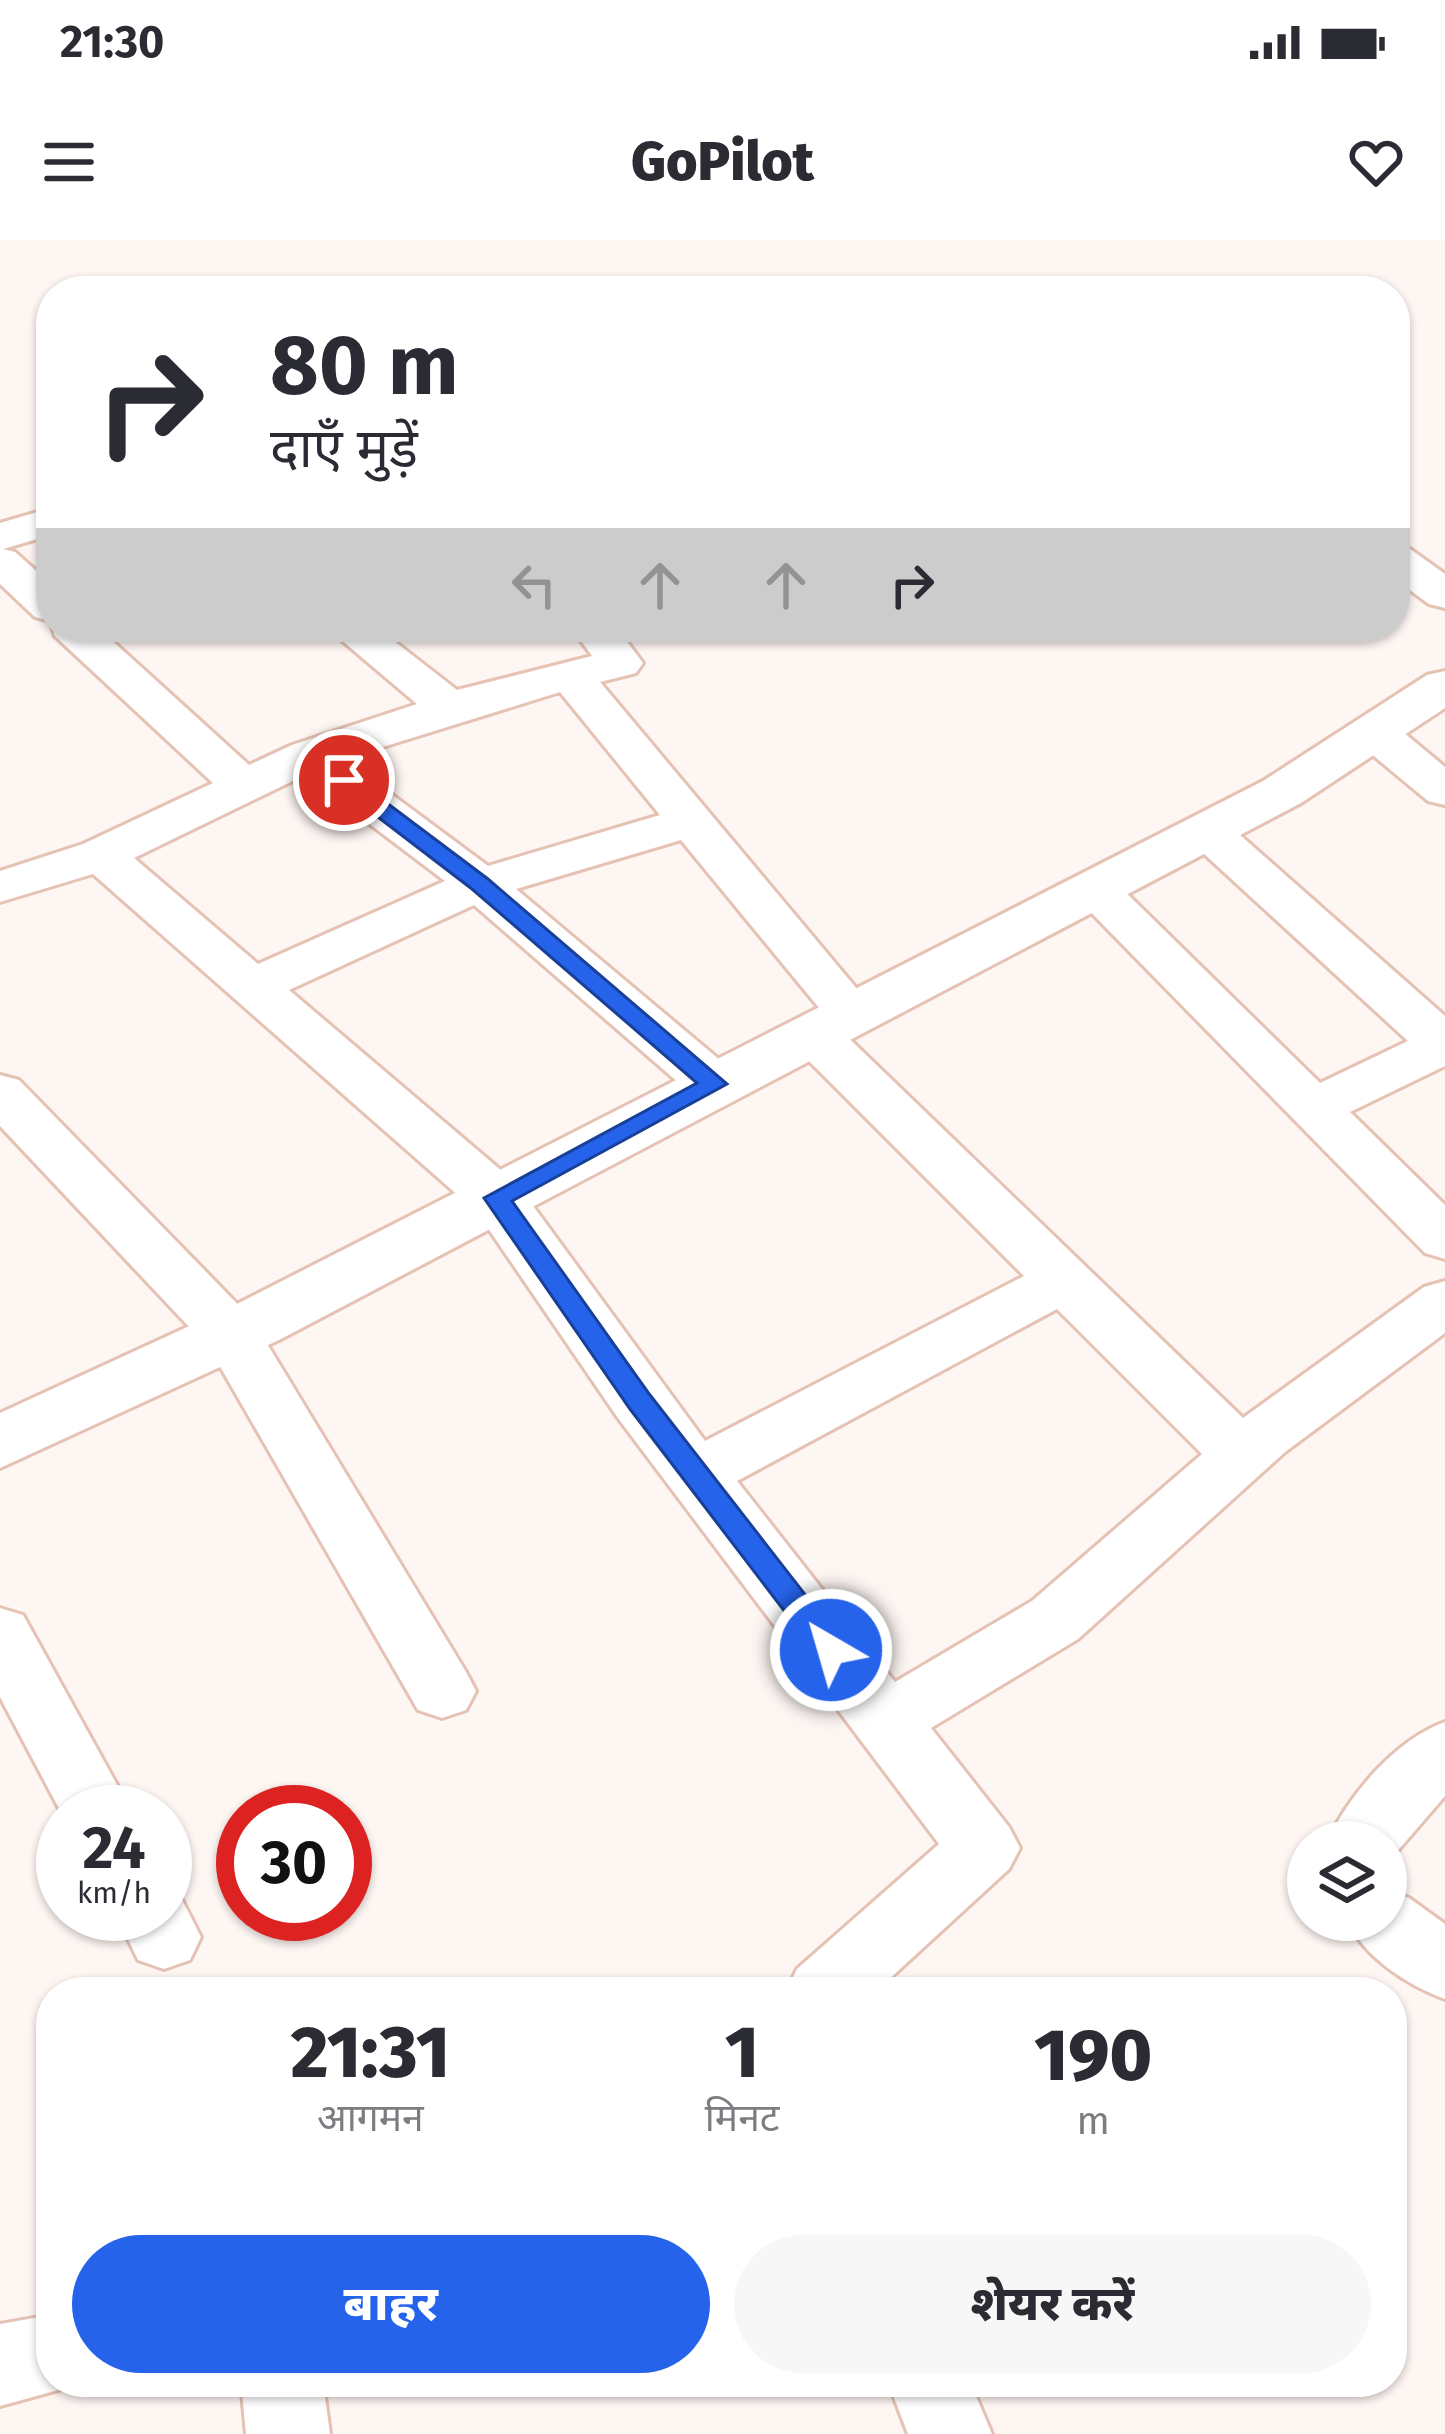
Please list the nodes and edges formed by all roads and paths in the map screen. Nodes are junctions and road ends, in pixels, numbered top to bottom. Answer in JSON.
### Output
{"nodes":[{"id":1,"x":36,"y":525,"type":"edge"},
{"id":2,"x":0,"y":538,"type":"edge"},
{"id":3,"x":0,"y":561,"type":"edge"},
{"id":4,"x":1410,"y":569,"type":"edge"},
{"id":5,"x":36,"y":594,"type":"edge"},
{"id":6,"x":1445,"y":596,"type":"edge"},
{"id":7,"x":87,"y":642,"type":"edge"},
{"id":8,"x":368,"y":642,"type":"edge"},
{"id":9,"x":604,"y":642,"type":"edge"},
{"id":10,"x":571,"y":676,"type":"junction"},
{"id":11,"x":1445,"y":686,"type":"edge"},
{"id":12,"x":451,"y":708,"type":"junction"},
{"id":13,"x":1374,"y":732,"type":"junction"},
{"id":14,"x":309,"y":754,"type":"junction"},
{"id":15,"x":244,"y":786,"type":"junction"},
{"id":16,"x":1445,"y":791,"type":"edge"},
{"id":17,"x":691,"y":821,"type":"junction"},
{"id":18,"x":1206,"y":830,"type":"junction"},
{"id":19,"x":101,"y":855,"type":"junction"},
{"id":20,"x":480,"y":884,"type":"junction"},
{"id":21,"x":0,"y":887,"type":"edge"},
{"id":22,"x":1093,"y":889,"type":"junction"},
{"id":23,"x":253,"y":986,"type":"junction"},
{"id":24,"x":831,"y":1023,"type":"junction"},
{"id":25,"x":714,"y":1084,"type":"junction"},
{"id":26,"x":0,"y":1093,"type":"edge"},
{"id":27,"x":1315,"y":1107,"type":"junction"},
{"id":28,"x":496,"y":1198,"type":"junction"},
{"id":29,"x":1445,"y":1239,"type":"edge"},
{"id":30,"x":1064,"y":1280,"type":"junction"},
{"id":31,"x":1445,"y":1302,"type":"edge"},
{"id":32,"x":231,"y":1334,"type":"junction"},
{"id":33,"x":0,"y":1442,"type":"edge"},
{"id":34,"x":1242,"y":1455,"type":"junction"},
{"id":35,"x":695,"y":1474,"type":"junction"},
{"id":36,"x":0,"y":1634,"type":"edge"},
{"id":37,"x":442,"y":1691,"type":"dead end"},
{"id":38,"x":886,"y":1720,"type":"junction"},
{"id":39,"x":1445,"y":1751,"type":"edge"},
{"id":40,"x":82,"y":1785,"type":"edge"},
{"id":41,"x":1376,"y":1821,"type":"edge"},
{"id":42,"x":1407,"y":1938,"type":"edge"},
{"id":43,"x":1445,"y":1966,"type":"edge"},
{"id":44,"x":840,"y":1977,"type":"edge"},
{"id":45,"x":36,"y":2358,"type":"edge"},
{"id":46,"x":0,"y":2365,"type":"edge"},
{"id":47,"x":284,"y":2397,"type":"edge"},
{"id":48,"x":935,"y":2397,"type":"edge"},
{"id":49,"x":288,"y":2434,"type":"edge"},
{"id":50,"x":950,"y":2434,"type":"edge"}],
"edges":[{"from":1,"to":2,"type":"street"},
{"from":3,"to":5,"type":"street"},
{"from":4,"to":6,"type":"street"},
{"from":7,"to":15,"type":"street"},
{"from":8,"to":12,"type":"street"},
{"from":9,"to":10,"type":"street"},
{"from":10,"to":12,"type":"street"},
{"from":10,"to":17,"type":"street"},
{"from":11,"to":13,"type":"main road"},
{"from":12,"to":14,"type":"street"},
{"from":13,"to":16,"type":"street"},
{"from":13,"to":18,"type":"main road"},
{"from":14,"to":15,"type":"street"},
{"from":14,"to":20,"type":"street"},
{"from":15,"to":19,"type":"street"},
{"from":17,"to":20,"type":"street"},
{"from":17,"to":24,"type":"street"},
{"from":18,"to":22,"type":"main road"},
{"from":18,"to":27,"type":"street"},
{"from":19,"to":21,"type":"street"},
{"from":19,"to":23,"type":"street"},
{"from":20,"to":23,"type":"street"},
{"from":20,"to":25,"type":"street"},
{"from":22,"to":24,"type":"main road"},
{"from":22,"to":27,"type":"street"},
{"from":23,"to":28,"type":"street"},
{"from":24,"to":25,"type":"main road"},
{"from":24,"to":30,"type":"street"},
{"from":25,"to":28,"type":"main road"},
{"from":26,"to":32,"type":"street"},
{"from":27,"to":29,"type":"street"},
{"from":28,"to":32,"type":"main road"},
{"from":28,"to":35,"type":"street"},
{"from":30,"to":34,"type":"street"},
{"from":30,"to":35,"type":"street"},
{"from":31,"to":34,"type":"street"},
{"from":32,"to":33,"type":"main road"},
{"from":32,"to":37,"type":"street"},
{"from":34,"to":38,"type":"street"},
{"from":35,"to":38,"type":"street"},
{"from":36,"to":40,"type":"street"},
{"from":38,"to":44,"type":"street"},
{"from":39,"to":41,"type":"street"},
{"from":42,"to":43,"type":"street"},
{"from":45,"to":46,"type":"street"},
{"from":47,"to":49,"type":"street"},
{"from":48,"to":50,"type":"street"}]}
